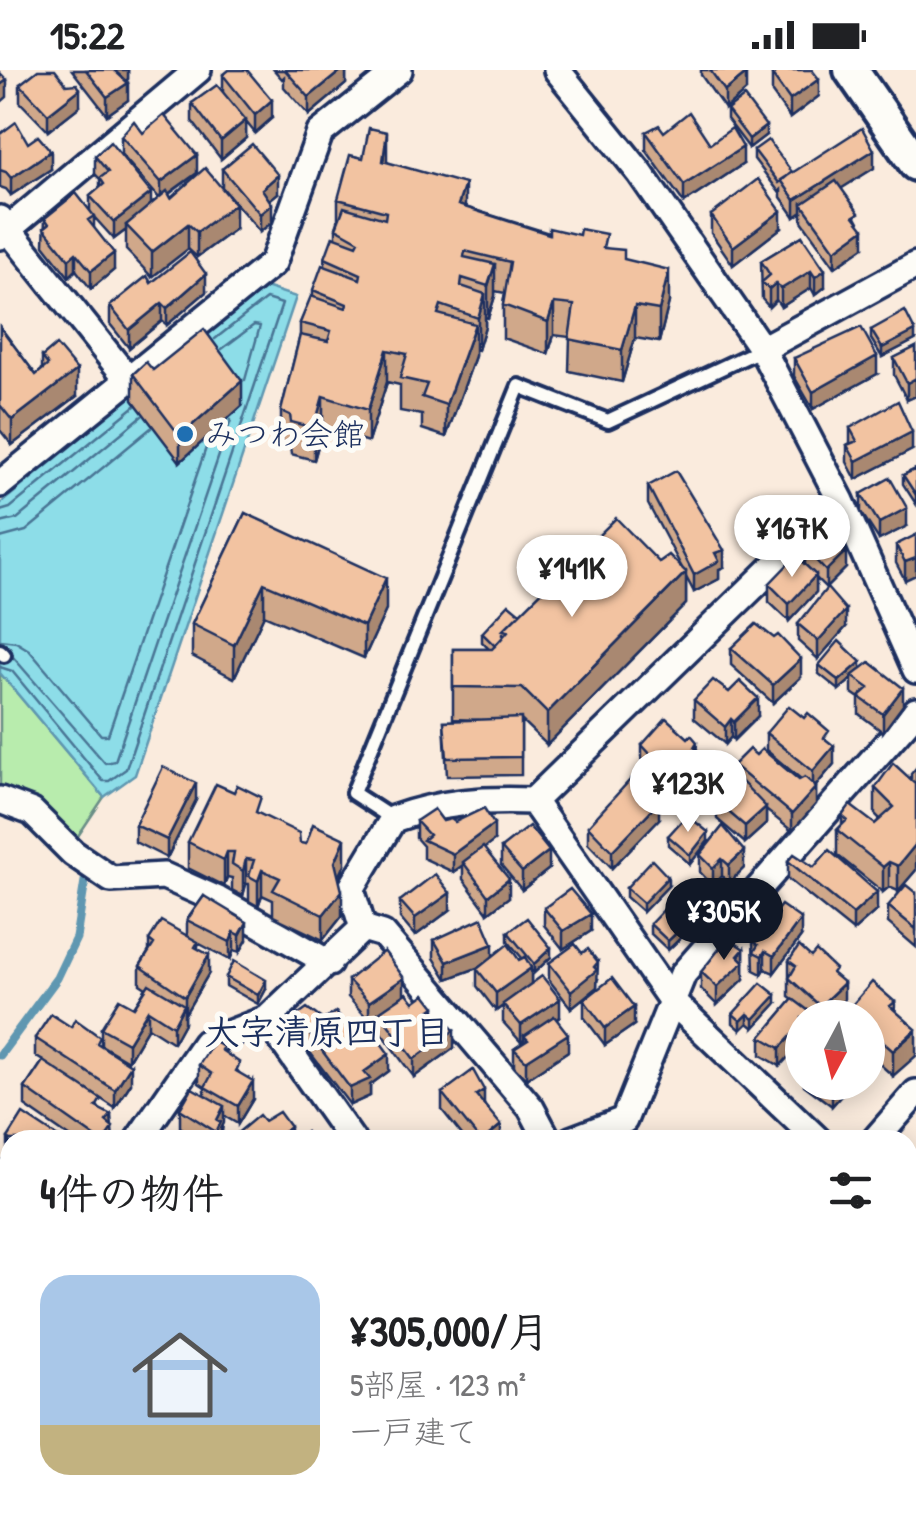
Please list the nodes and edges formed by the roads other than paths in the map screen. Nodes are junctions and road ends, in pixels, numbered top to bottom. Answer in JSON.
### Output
{"nodes":[{"id":1,"x":198,"y":70,"type":"edge"},
{"id":2,"x":399,"y":70,"type":"edge"},
{"id":3,"x":557,"y":70,"type":"edge"},
{"id":4,"x":851,"y":70,"type":"edge"},
{"id":5,"x":916,"y":164,"type":"edge"},
{"id":6,"x":3,"y":228,"type":"edge"},
{"id":7,"x":916,"y":265,"type":"edge"},
{"id":8,"x":762,"y":349,"type":"junction"},
{"id":9,"x":127,"y":378,"type":"junction"},
{"id":10,"x":0,"y":484,"type":"edge"},
{"id":11,"x":841,"y":502,"type":"junction"},
{"id":12,"x":916,"y":670,"type":"edge"},
{"id":13,"x":916,"y":711,"type":"edge"},
{"id":14,"x":0,"y":800,"type":"edge"},
{"id":15,"x":533,"y":801,"type":"junction"},
{"id":16,"x":392,"y":819,"type":"junction"},
{"id":17,"x":362,"y":928,"type":"junction"},
{"id":18,"x":329,"y":963,"type":"junction"},
{"id":19,"x":671,"y":1000,"type":"junction"},
{"id":20,"x":267,"y":1020,"type":"junction"},
{"id":21,"x":916,"y":1093,"type":"edge"},
{"id":22,"x":145,"y":1130,"type":"edge"},
{"id":23,"x":345,"y":1130,"type":"edge"},
{"id":24,"x":543,"y":1130,"type":"edge"},
{"id":25,"x":598,"y":1130,"type":"edge"},
{"id":26,"x":808,"y":1130,"type":"edge"},
{"id":27,"x":884,"y":1130,"type":"edge"}],
"edges":[{"from":1,"to":6,"type":"street"},
{"from":2,"to":9,"type":"street"},
{"from":3,"to":8,"type":"street"},
{"from":4,"to":5,"type":"street"},
{"from":6,"to":9,"type":"street"},
{"from":7,"to":8,"type":"street"},
{"from":8,"to":11,"type":"street"},
{"from":8,"to":16,"type":"lane"},
{"from":9,"to":10,"type":"street"},
{"from":11,"to":12,"type":"street"},
{"from":11,"to":15,"type":"street"},
{"from":13,"to":19,"type":"street"},
{"from":14,"to":18,"type":"street"},
{"from":15,"to":16,"type":"street"},
{"from":15,"to":19,"type":"street"},
{"from":16,"to":17,"type":"street"},
{"from":17,"to":18,"type":"street"},
{"from":17,"to":24,"type":"street"},
{"from":18,"to":20,"type":"street"},
{"from":19,"to":25,"type":"street"},
{"from":19,"to":26,"type":"street"},
{"from":20,"to":22,"type":"street"},
{"from":20,"to":23,"type":"street"},
{"from":21,"to":27,"type":"street"}]}
